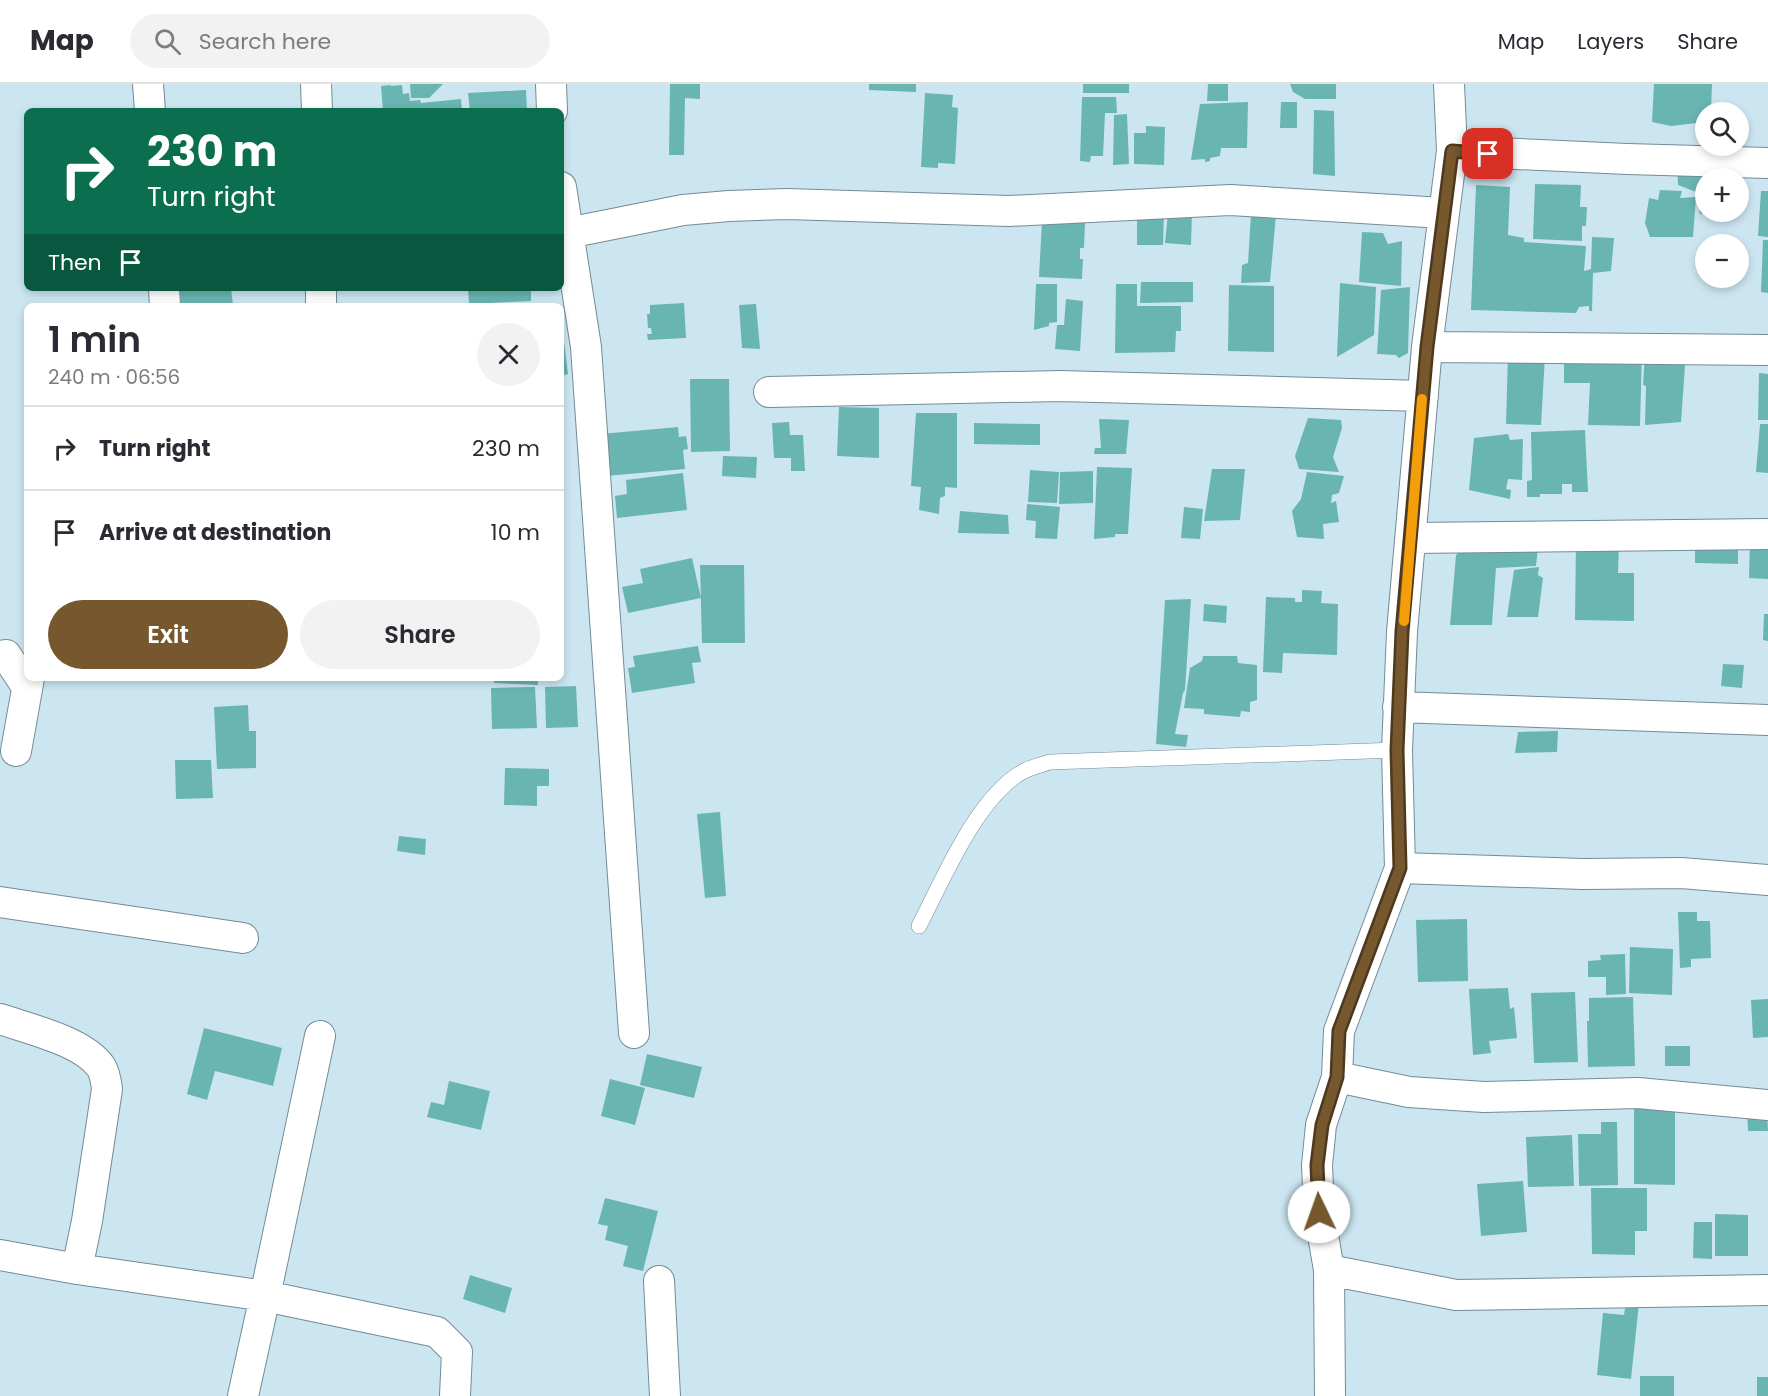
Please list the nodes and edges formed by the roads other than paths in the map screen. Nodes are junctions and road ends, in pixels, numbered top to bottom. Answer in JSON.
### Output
{"nodes":[{"id":1,"x":148,"y":84,"type":"edge"},
{"id":2,"x":316,"y":84,"type":"edge"},
{"id":3,"x":551,"y":84,"type":"edge"},
{"id":4,"x":1449,"y":84,"type":"edge"},
{"id":5,"x":150,"y":108,"type":"edge"},
{"id":6,"x":317,"y":108,"type":"edge"},
{"id":7,"x":552,"y":108,"type":"edge"},
{"id":8,"x":1452,"y":151,"type":"junction"},
{"id":9,"x":1768,"y":163,"type":"edge"},
{"id":10,"x":564,"y":207,"type":"edge"},
{"id":11,"x":1443,"y":213,"type":"junction"},
{"id":12,"x":568,"y":233,"type":"junction"},
{"id":13,"x":1427,"y":347,"type":"junction"},
{"id":14,"x":1768,"y":350,"type":"edge"},
{"id":15,"x":769,"y":392,"type":"dead end"},
{"id":16,"x":1423,"y":396,"type":"junction"},
{"id":17,"x":1768,"y":534,"type":"edge"},
{"id":18,"x":1411,"y":538,"type":"junction"},
{"id":19,"x":0,"y":656,"type":"edge"},
{"id":20,"x":24,"y":678,"type":"edge"},
{"id":21,"x":28,"y":683,"type":"edge"},
{"id":22,"x":1398,"y":707,"type":"junction"},
{"id":23,"x":1768,"y":720,"type":"edge"},
{"id":24,"x":1397,"y":750,"type":"junction"},
{"id":25,"x":16,"y":751,"type":"dead end"},
{"id":26,"x":1400,"y":868,"type":"junction"},
{"id":27,"x":1768,"y":879,"type":"edge"},
{"id":28,"x":0,"y":902,"type":"edge"},
{"id":29,"x":919,"y":926,"type":"dead end"},
{"id":30,"x":243,"y":938,"type":"dead end"},
{"id":31,"x":0,"y":1019,"type":"edge"},
{"id":32,"x":634,"y":1033,"type":"dead end"},
{"id":33,"x":320,"y":1036,"type":"dead end"},
{"id":34,"x":1337,"y":1077,"type":"junction"},
{"id":35,"x":1768,"y":1106,"type":"edge"},
{"id":36,"x":0,"y":1255,"type":"edge"},
{"id":37,"x":77,"y":1269,"type":"junction"},
{"id":38,"x":1329,"y":1270,"type":"junction"},
{"id":39,"x":659,"y":1281,"type":"dead end"},
{"id":40,"x":1768,"y":1290,"type":"edge"},
{"id":41,"x":265,"y":1296,"type":"junction"},
{"id":42,"x":243,"y":1396,"type":"edge"},
{"id":43,"x":455,"y":1396,"type":"edge"},
{"id":44,"x":665,"y":1396,"type":"edge"},
{"id":45,"x":1330,"y":1396,"type":"edge"}],
"edges":[{"from":1,"to":5,"type":"street"},
{"from":2,"to":6,"type":"street"},
{"from":3,"to":7,"type":"street"},
{"from":4,"to":8,"type":"street"},
{"from":8,"to":9,"type":"street"},
{"from":8,"to":11,"type":"street"},
{"from":10,"to":12,"type":"street"},
{"from":11,"to":12,"type":"street"},
{"from":11,"to":13,"type":"street"},
{"from":12,"to":32,"type":"street"},
{"from":13,"to":14,"type":"street"},
{"from":13,"to":16,"type":"street"},
{"from":15,"to":16,"type":"street"},
{"from":16,"to":18,"type":"street"},
{"from":17,"to":18,"type":"street"},
{"from":18,"to":22,"type":"street"},
{"from":19,"to":20,"type":"street"},
{"from":21,"to":25,"type":"street"},
{"from":22,"to":23,"type":"street"},
{"from":22,"to":24,"type":"street"},
{"from":24,"to":26,"type":"street"},
{"from":24,"to":29,"type":"lane"},
{"from":26,"to":27,"type":"street"},
{"from":26,"to":34,"type":"street"},
{"from":28,"to":30,"type":"street"},
{"from":31,"to":37,"type":"street"},
{"from":33,"to":41,"type":"street"},
{"from":34,"to":35,"type":"street"},
{"from":34,"to":38,"type":"street"},
{"from":36,"to":37,"type":"street"},
{"from":37,"to":41,"type":"street"},
{"from":38,"to":40,"type":"street"},
{"from":38,"to":45,"type":"street"},
{"from":39,"to":44,"type":"street"},
{"from":41,"to":42,"type":"street"},
{"from":41,"to":43,"type":"street"}]}
